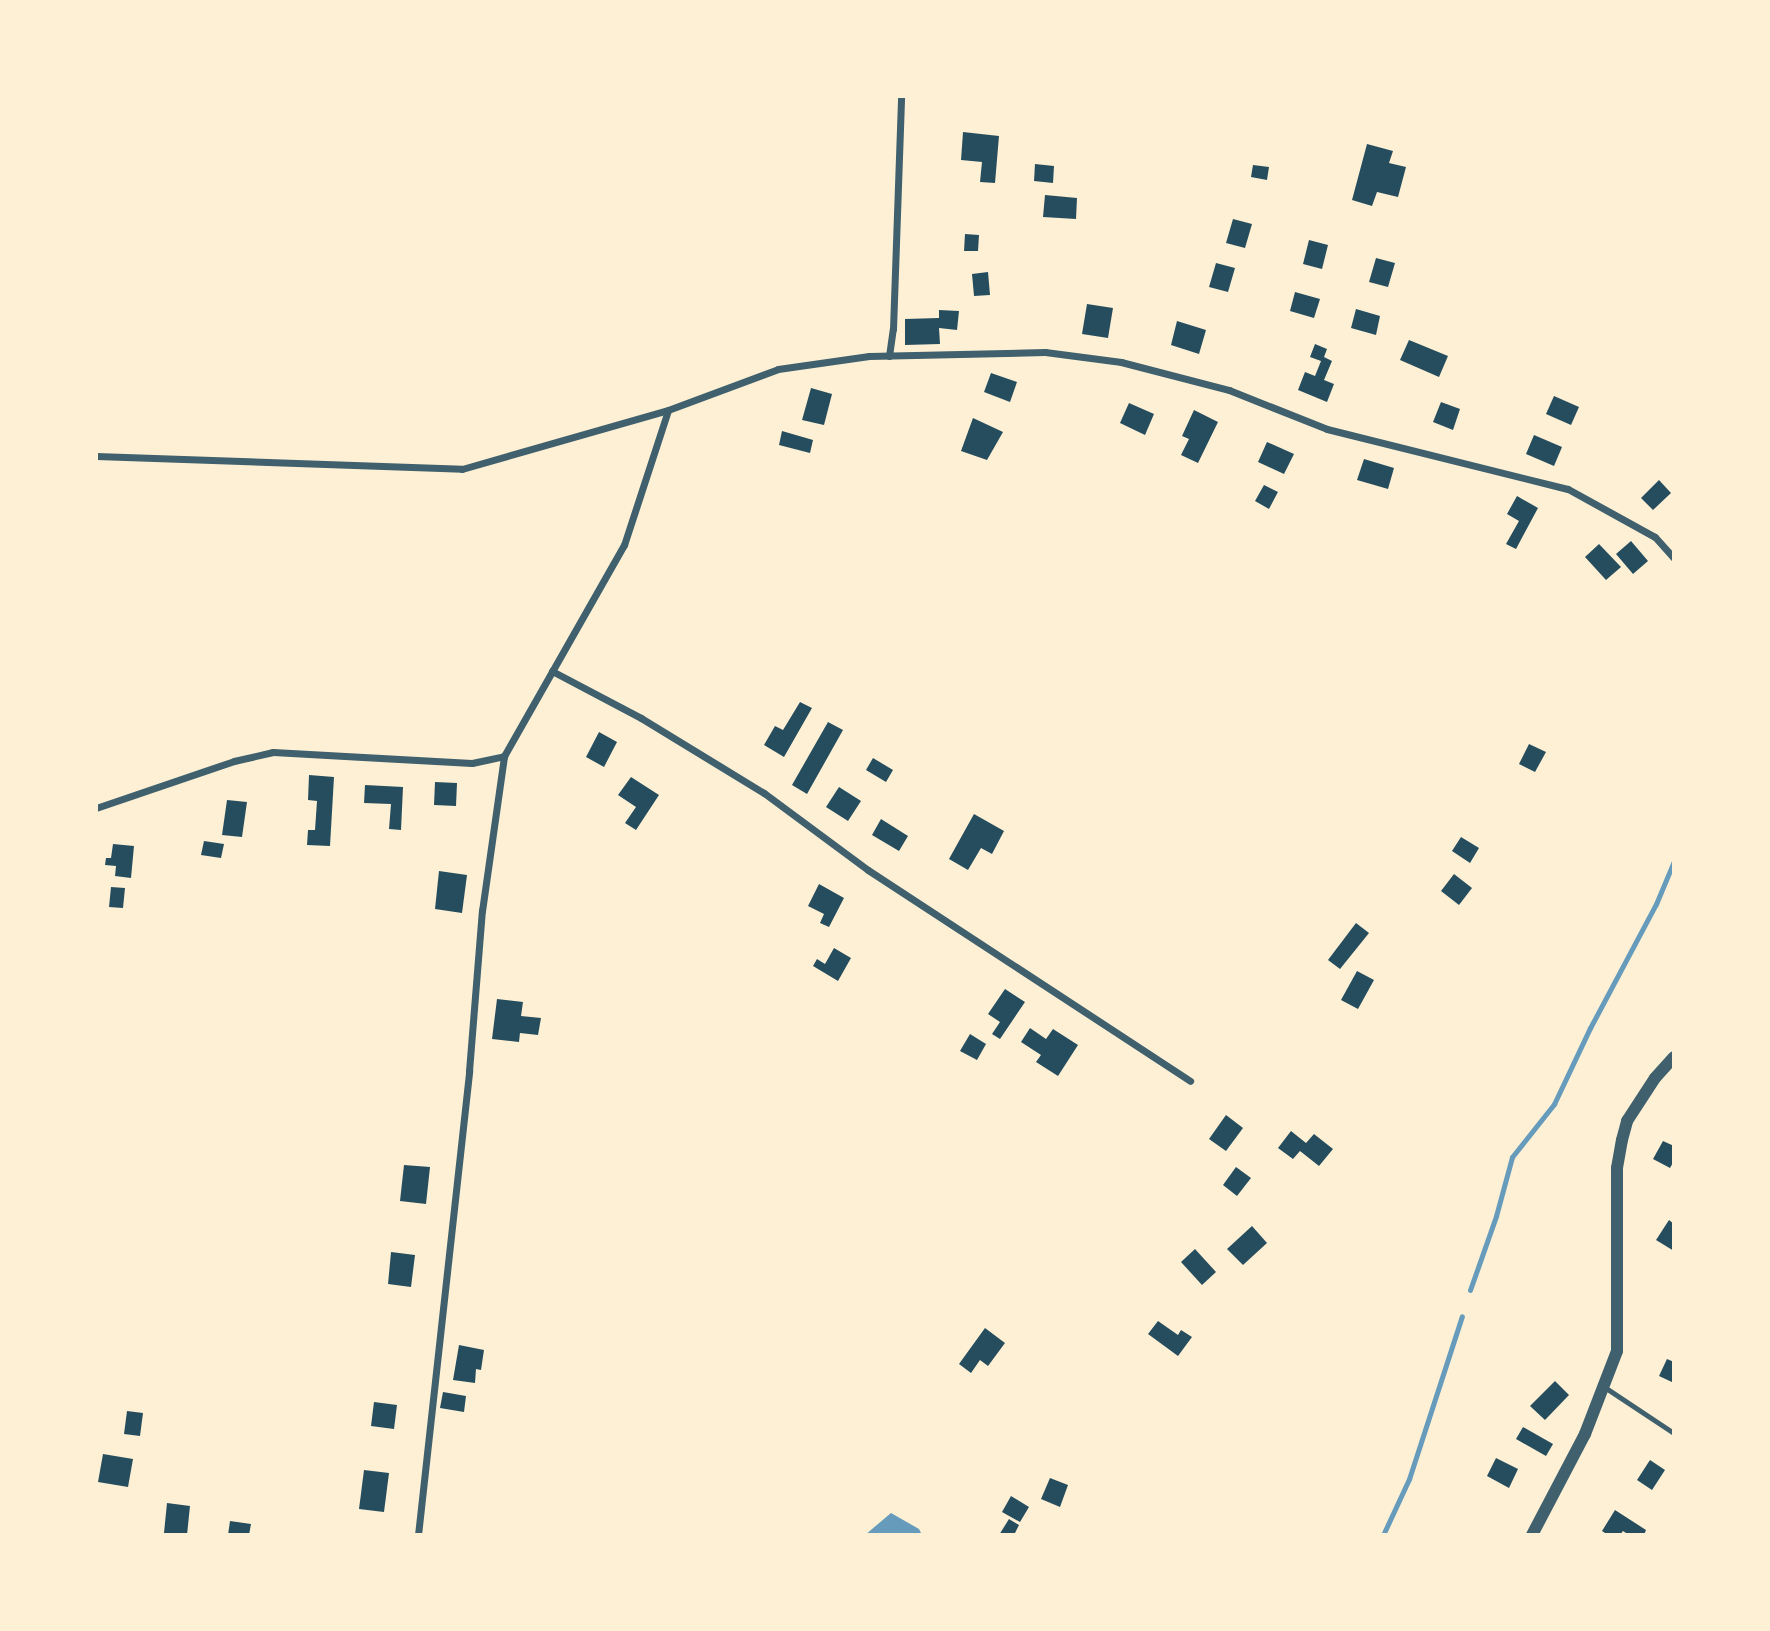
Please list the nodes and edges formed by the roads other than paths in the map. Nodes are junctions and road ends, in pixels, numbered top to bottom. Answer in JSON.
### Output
{"nodes":[{"id":1,"x":901,"y":96,"type":"edge"},
{"id":2,"x":888,"y":356,"type":"junction"},
{"id":3,"x":668,"y":410,"type":"junction"},
{"id":4,"x":96,"y":456,"type":"edge"},
{"id":5,"x":1674,"y":558,"type":"edge"},
{"id":6,"x":552,"y":671,"type":"junction"},
{"id":7,"x":504,"y":756,"type":"junction"},
{"id":8,"x":96,"y":808,"type":"edge"},
{"id":9,"x":1674,"y":1057,"type":"edge"},
{"id":10,"x":1190,"y":1082,"type":"dead end"},
{"id":11,"x":1606,"y":1388,"type":"junction"},
{"id":12,"x":1674,"y":1433,"type":"edge"},
{"id":13,"x":418,"y":1535,"type":"edge"},
{"id":14,"x":1532,"y":1535,"type":"edge"}],
"edges":[{"from":1,"to":2,"type":"street"},
{"from":2,"to":3,"type":"street"},
{"from":2,"to":5,"type":"street"},
{"from":3,"to":4,"type":"street"},
{"from":3,"to":6,"type":"street"},
{"from":6,"to":7,"type":"street"},
{"from":6,"to":10,"type":"street"},
{"from":7,"to":8,"type":"street"},
{"from":7,"to":13,"type":"street"},
{"from":9,"to":11,"type":"street"},
{"from":11,"to":12,"type":"lane"},
{"from":11,"to":14,"type":"street"}]}
